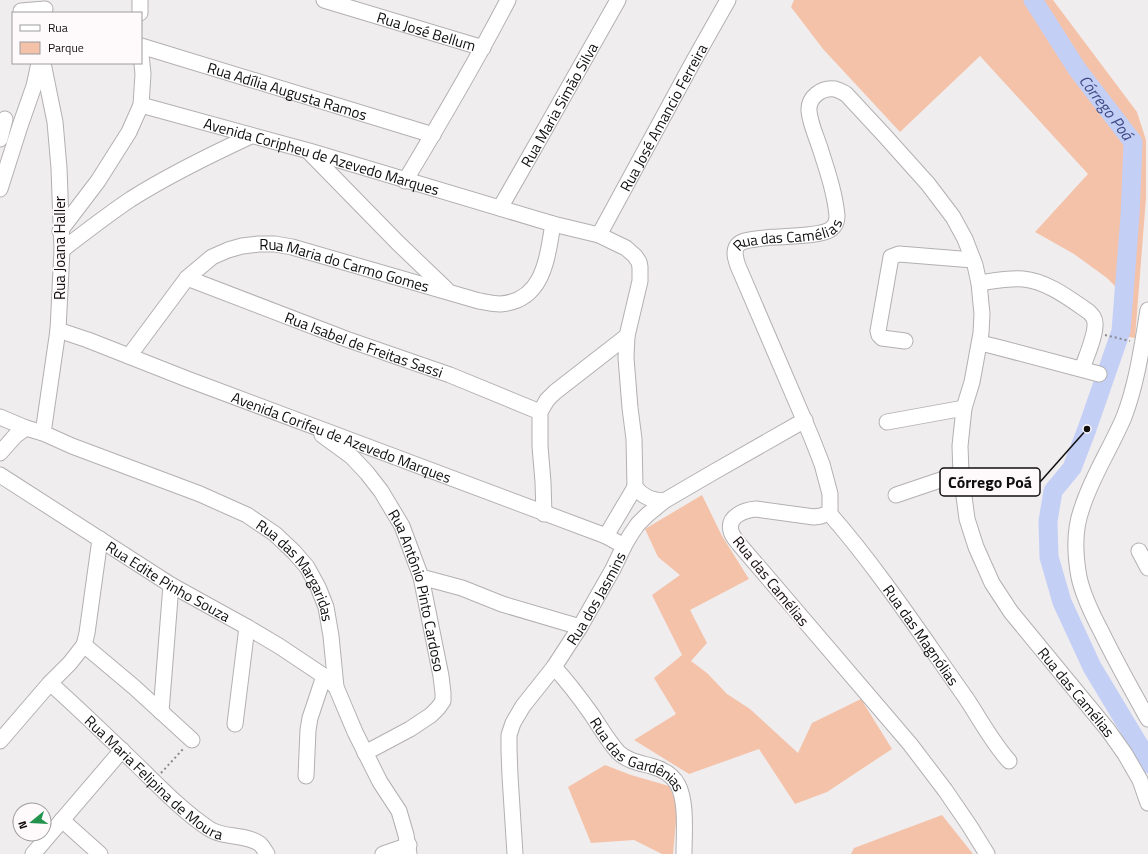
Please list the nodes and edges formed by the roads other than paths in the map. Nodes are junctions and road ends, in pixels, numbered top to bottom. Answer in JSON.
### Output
{"nodes":[{"id":1,"x":140,"y":0,"type":"edge"},
{"id":2,"x":324,"y":0,"type":"edge"},
{"id":3,"x":508,"y":0,"type":"edge"},
{"id":4,"x":618,"y":0,"type":"edge"},
{"id":5,"x":728,"y":0,"type":"edge"},
{"id":6,"x":45,"y":7,"type":"edge"},
{"id":7,"x":21,"y":11,"type":"dead end"},
{"id":8,"x":140,"y":12,"type":"edge"},
{"id":9,"x":142,"y":46,"type":"edge"},
{"id":10,"x":483,"y":48,"type":"junction"},
{"id":11,"x":39,"y":64,"type":"edge"},
{"id":12,"x":43,"y":64,"type":"edge"},
{"id":13,"x":142,"y":64,"type":"edge"},
{"id":14,"x":141,"y":105,"type":"junction"},
{"id":15,"x":5,"y":119,"type":"dead end"},
{"id":16,"x":433,"y":135,"type":"junction"},
{"id":17,"x":251,"y":136,"type":"junction"},
{"id":18,"x":0,"y":138,"type":"edge"},
{"id":19,"x":309,"y":151,"type":"junction"},
{"id":20,"x":2,"y":172,"type":"edge"},
{"id":21,"x":405,"y":181,"type":"junction"},
{"id":22,"x":0,"y":189,"type":"edge"},
{"id":23,"x":500,"y":208,"type":"junction"},
{"id":24,"x":553,"y":224,"type":"junction"},
{"id":25,"x":60,"y":231,"type":"junction"},
{"id":26,"x":600,"y":235,"type":"junction"},
{"id":27,"x":62,"y":250,"type":"junction"},
{"id":28,"x":973,"y":260,"type":"junction"},
{"id":29,"x":187,"y":278,"type":"junction"},
{"id":30,"x":979,"y":282,"type":"junction"},
{"id":31,"x":449,"y":292,"type":"junction"},
{"id":32,"x":1148,"y":310,"type":"edge"},
{"id":33,"x":58,"y":330,"type":"junction"},
{"id":34,"x":627,"y":336,"type":"junction"},
{"id":35,"x":905,"y":341,"type":"dead end"},
{"id":36,"x":980,"y":343,"type":"junction"},
{"id":37,"x":129,"y":356,"type":"junction"},
{"id":38,"x":1082,"y":369,"type":"junction"},
{"id":39,"x":1099,"y":374,"type":"dead end"},
{"id":40,"x":964,"y":408,"type":"junction"},
{"id":41,"x":540,"y":412,"type":"junction"},
{"id":42,"x":1,"y":418,"type":"edge"},
{"id":43,"x":805,"y":420,"type":"junction"},
{"id":44,"x":887,"y":422,"type":"dead end"},
{"id":45,"x":306,"y":424,"type":"junction"},
{"id":46,"x":26,"y":428,"type":"junction"},
{"id":47,"x":43,"y":433,"type":"junction"},
{"id":48,"x":0,"y":453,"type":"edge"},
{"id":49,"x":961,"y":473,"type":"junction"},
{"id":50,"x":0,"y":475,"type":"edge"},
{"id":51,"x":635,"y":487,"type":"junction"},
{"id":52,"x":896,"y":495,"type":"dead end"},
{"id":53,"x":664,"y":501,"type":"junction"},
{"id":54,"x":829,"y":513,"type":"junction"},
{"id":55,"x":544,"y":514,"type":"junction"},
{"id":56,"x":606,"y":536,"type":"junction"},
{"id":57,"x":100,"y":539,"type":"junction"},
{"id":58,"x":624,"y":546,"type":"junction"},
{"id":59,"x":1139,"y":551,"type":"dead end"},
{"id":60,"x":1148,"y":568,"type":"edge"},
{"id":61,"x":421,"y":577,"type":"junction"},
{"id":62,"x":172,"y":585,"type":"junction"},
{"id":63,"x":247,"y":626,"type":"junction"},
{"id":64,"x":580,"y":627,"type":"junction"},
{"id":65,"x":84,"y":645,"type":"junction"},
{"id":66,"x":554,"y":667,"type":"junction"},
{"id":67,"x":324,"y":676,"type":"junction"},
{"id":68,"x":50,"y":683,"type":"junction"},
{"id":69,"x":336,"y":687,"type":"junction"},
{"id":70,"x":161,"y":712,"type":"junction"},
{"id":71,"x":1148,"y":719,"type":"edge"},
{"id":72,"x":235,"y":724,"type":"dead end"},
{"id":73,"x":192,"y":740,"type":"road end"},
{"id":74,"x":0,"y":741,"type":"edge"},
{"id":75,"x":122,"y":750,"type":"junction"},
{"id":76,"x":365,"y":753,"type":"junction"},
{"id":77,"x":1009,"y":761,"type":"dead end"},
{"id":78,"x":306,"y":776,"type":"dead end"},
{"id":79,"x":1148,"y":803,"type":"edge"},
{"id":80,"x":62,"y":820,"type":"junction"},
{"id":81,"x":409,"y":850,"type":"edge"},
{"id":82,"x":33,"y":854,"type":"edge"},
{"id":83,"x":100,"y":854,"type":"edge"},
{"id":84,"x":267,"y":854,"type":"edge"},
{"id":85,"x":383,"y":854,"type":"edge"},
{"id":86,"x":515,"y":854,"type":"edge"},
{"id":87,"x":684,"y":854,"type":"edge"},
{"id":88,"x":987,"y":854,"type":"edge"}],
"edges":[{"from":1,"to":8,"type":"street"},
{"from":2,"to":10,"type":"street","name":"Rua José Bellum"},
{"from":3,"to":10,"type":"street"},
{"from":4,"to":23,"type":"street","name":"Rua Maria Simão Silva"},
{"from":5,"to":26,"type":"street","name":"Rua José Amancio Ferreira"},
{"from":6,"to":7,"type":"street"},
{"from":9,"to":16,"type":"street","name":"Rua Adília Augusta Ramos"},
{"from":10,"to":16,"type":"street"},
{"from":11,"to":20,"type":"street"},
{"from":12,"to":25,"type":"street","name":"Rua Joana Haller"},
{"from":13,"to":14,"type":"street"},
{"from":14,"to":17,"type":"street","name":"Avenida Coripheu de Azevedo Marques"},
{"from":14,"to":25,"type":"street"},
{"from":15,"to":18,"type":"street"},
{"from":16,"to":21,"type":"street"},
{"from":17,"to":19,"type":"street","name":"Avenida Coripheu de Azevedo Marques"},
{"from":17,"to":27,"type":"street"},
{"from":19,"to":21,"type":"street","name":"Avenida Coripheu de Azevedo Marques"},
{"from":19,"to":31,"type":"street"},
{"from":20,"to":22,"type":"street"},
{"from":21,"to":23,"type":"street","name":"Avenida Coripheu de Azevedo Marques"},
{"from":23,"to":24,"type":"street","name":"Avenida Coripheu de Azevedo Marques"},
{"from":24,"to":26,"type":"street","name":"Avenida Coripheu de Azevedo Marques"},
{"from":24,"to":31,"type":"street","name":"Rua Maria do Carmo Gomes"},
{"from":25,"to":27,"type":"street","name":"Rua Joana Haller"},
{"from":26,"to":34,"type":"street","name":"Avenida Coripheu de Azevedo Marques"},
{"from":27,"to":33,"type":"street","name":"Rua Joana Haller"},
{"from":28,"to":30,"type":"street","name":"Rua das Camélias"},
{"from":28,"to":35,"type":"street"},
{"from":28,"to":43,"type":"street","name":"Rua das Camélias"},
{"from":29,"to":31,"type":"street","name":"Rua Maria do Carmo Gomes"},
{"from":29,"to":37,"type":"street","name":"Rua Maria do Carmo Gomes"},
{"from":29,"to":41,"type":"street","name":"Rua Isabel de Freitas Sassi"},
{"from":30,"to":36,"type":"street","name":"Rua das Camélias"},
{"from":30,"to":38,"type":"street"},
{"from":32,"to":71,"type":"street"},
{"from":33,"to":37,"type":"street","name":"Avenida Corifeu de Azevedo Marques"},
{"from":33,"to":47,"type":"street","name":"Rua Joana Haller"},
{"from":34,"to":41,"type":"street"},
{"from":34,"to":51,"type":"street"},
{"from":36,"to":38,"type":"street"},
{"from":36,"to":40,"type":"street","name":"Rua das Camélias"},
{"from":37,"to":45,"type":"street","name":"Avenida Corifeu de Azevedo Marques"},
{"from":38,"to":39,"type":"street"},
{"from":40,"to":44,"type":"street"},
{"from":40,"to":49,"type":"street","name":"Rua das Camélias"},
{"from":41,"to":55,"type":"street"},
{"from":42,"to":46,"type":"street","name":"Rua das Margaridas"},
{"from":43,"to":53,"type":"street","name":"Rua dos Jasmins"},
{"from":43,"to":54,"type":"street","name":"Rua das Camélias"},
{"from":45,"to":55,"type":"street","name":"Avenida Corifeu de Azevedo Marques"},
{"from":45,"to":61,"type":"street","name":"Rua Antônio Pinto Cardoso"},
{"from":46,"to":47,"type":"street","name":"Rua das Margaridas"},
{"from":46,"to":48,"type":"street"},
{"from":47,"to":69,"type":"street","name":"Rua das Margaridas"},
{"from":49,"to":52,"type":"street"},
{"from":49,"to":79,"type":"street","name":"Rua das Camélias"},
{"from":50,"to":57,"type":"street","name":"Rua Edite Pinho Souza"},
{"from":51,"to":53,"type":"street"},
{"from":51,"to":56,"type":"street"},
{"from":53,"to":58,"type":"street","name":"Rua dos Jasmins"},
{"from":54,"to":77,"type":"street","name":"Rua das Magnólias"},
{"from":54,"to":88,"type":"street","name":"Rua das Camélias"},
{"from":55,"to":56,"type":"street","name":"Avenida Corifeu de Azevedo Marques"},
{"from":56,"to":58,"type":"street","name":"Avenida Corifeu de Azevedo Marques"},
{"from":57,"to":62,"type":"street","name":"Rua Edite Pinho Souza"},
{"from":57,"to":65,"type":"street"},
{"from":58,"to":64,"type":"street","name":"Rua dos Jasmins"},
{"from":59,"to":60,"type":"street"},
{"from":61,"to":64,"type":"street"},
{"from":61,"to":76,"type":"street","name":"Rua Antônio Pinto Cardoso"},
{"from":62,"to":63,"type":"street","name":"Rua Edite Pinho Souza"},
{"from":62,"to":70,"type":"street"},
{"from":63,"to":67,"type":"street","name":"Rua Edite Pinho Souza"},
{"from":63,"to":72,"type":"street"},
{"from":64,"to":66,"type":"street","name":"Rua dos Jasmins"},
{"from":65,"to":68,"type":"street"},
{"from":65,"to":70,"type":"street"},
{"from":66,"to":86,"type":"street","name":"Rua dos Jasmins"},
{"from":66,"to":87,"type":"street","name":"Rua das Gardênias"},
{"from":67,"to":69,"type":"street","name":"Rua Edite Pinho Souza"},
{"from":67,"to":78,"type":"street"},
{"from":68,"to":74,"type":"street"},
{"from":68,"to":75,"type":"street","name":"Rua Maria Felipina de Moura"},
{"from":69,"to":76,"type":"street","name":"Rua das Margaridas"},
{"from":70,"to":73,"type":"street"},
{"from":75,"to":80,"type":"street"},
{"from":75,"to":84,"type":"street","name":"Rua Maria Felipina de Moura"},
{"from":76,"to":81,"type":"street","name":"Rua das Margaridas"},
{"from":80,"to":82,"type":"street"},
{"from":80,"to":83,"type":"street"},
{"from":81,"to":85,"type":"street"}]}
